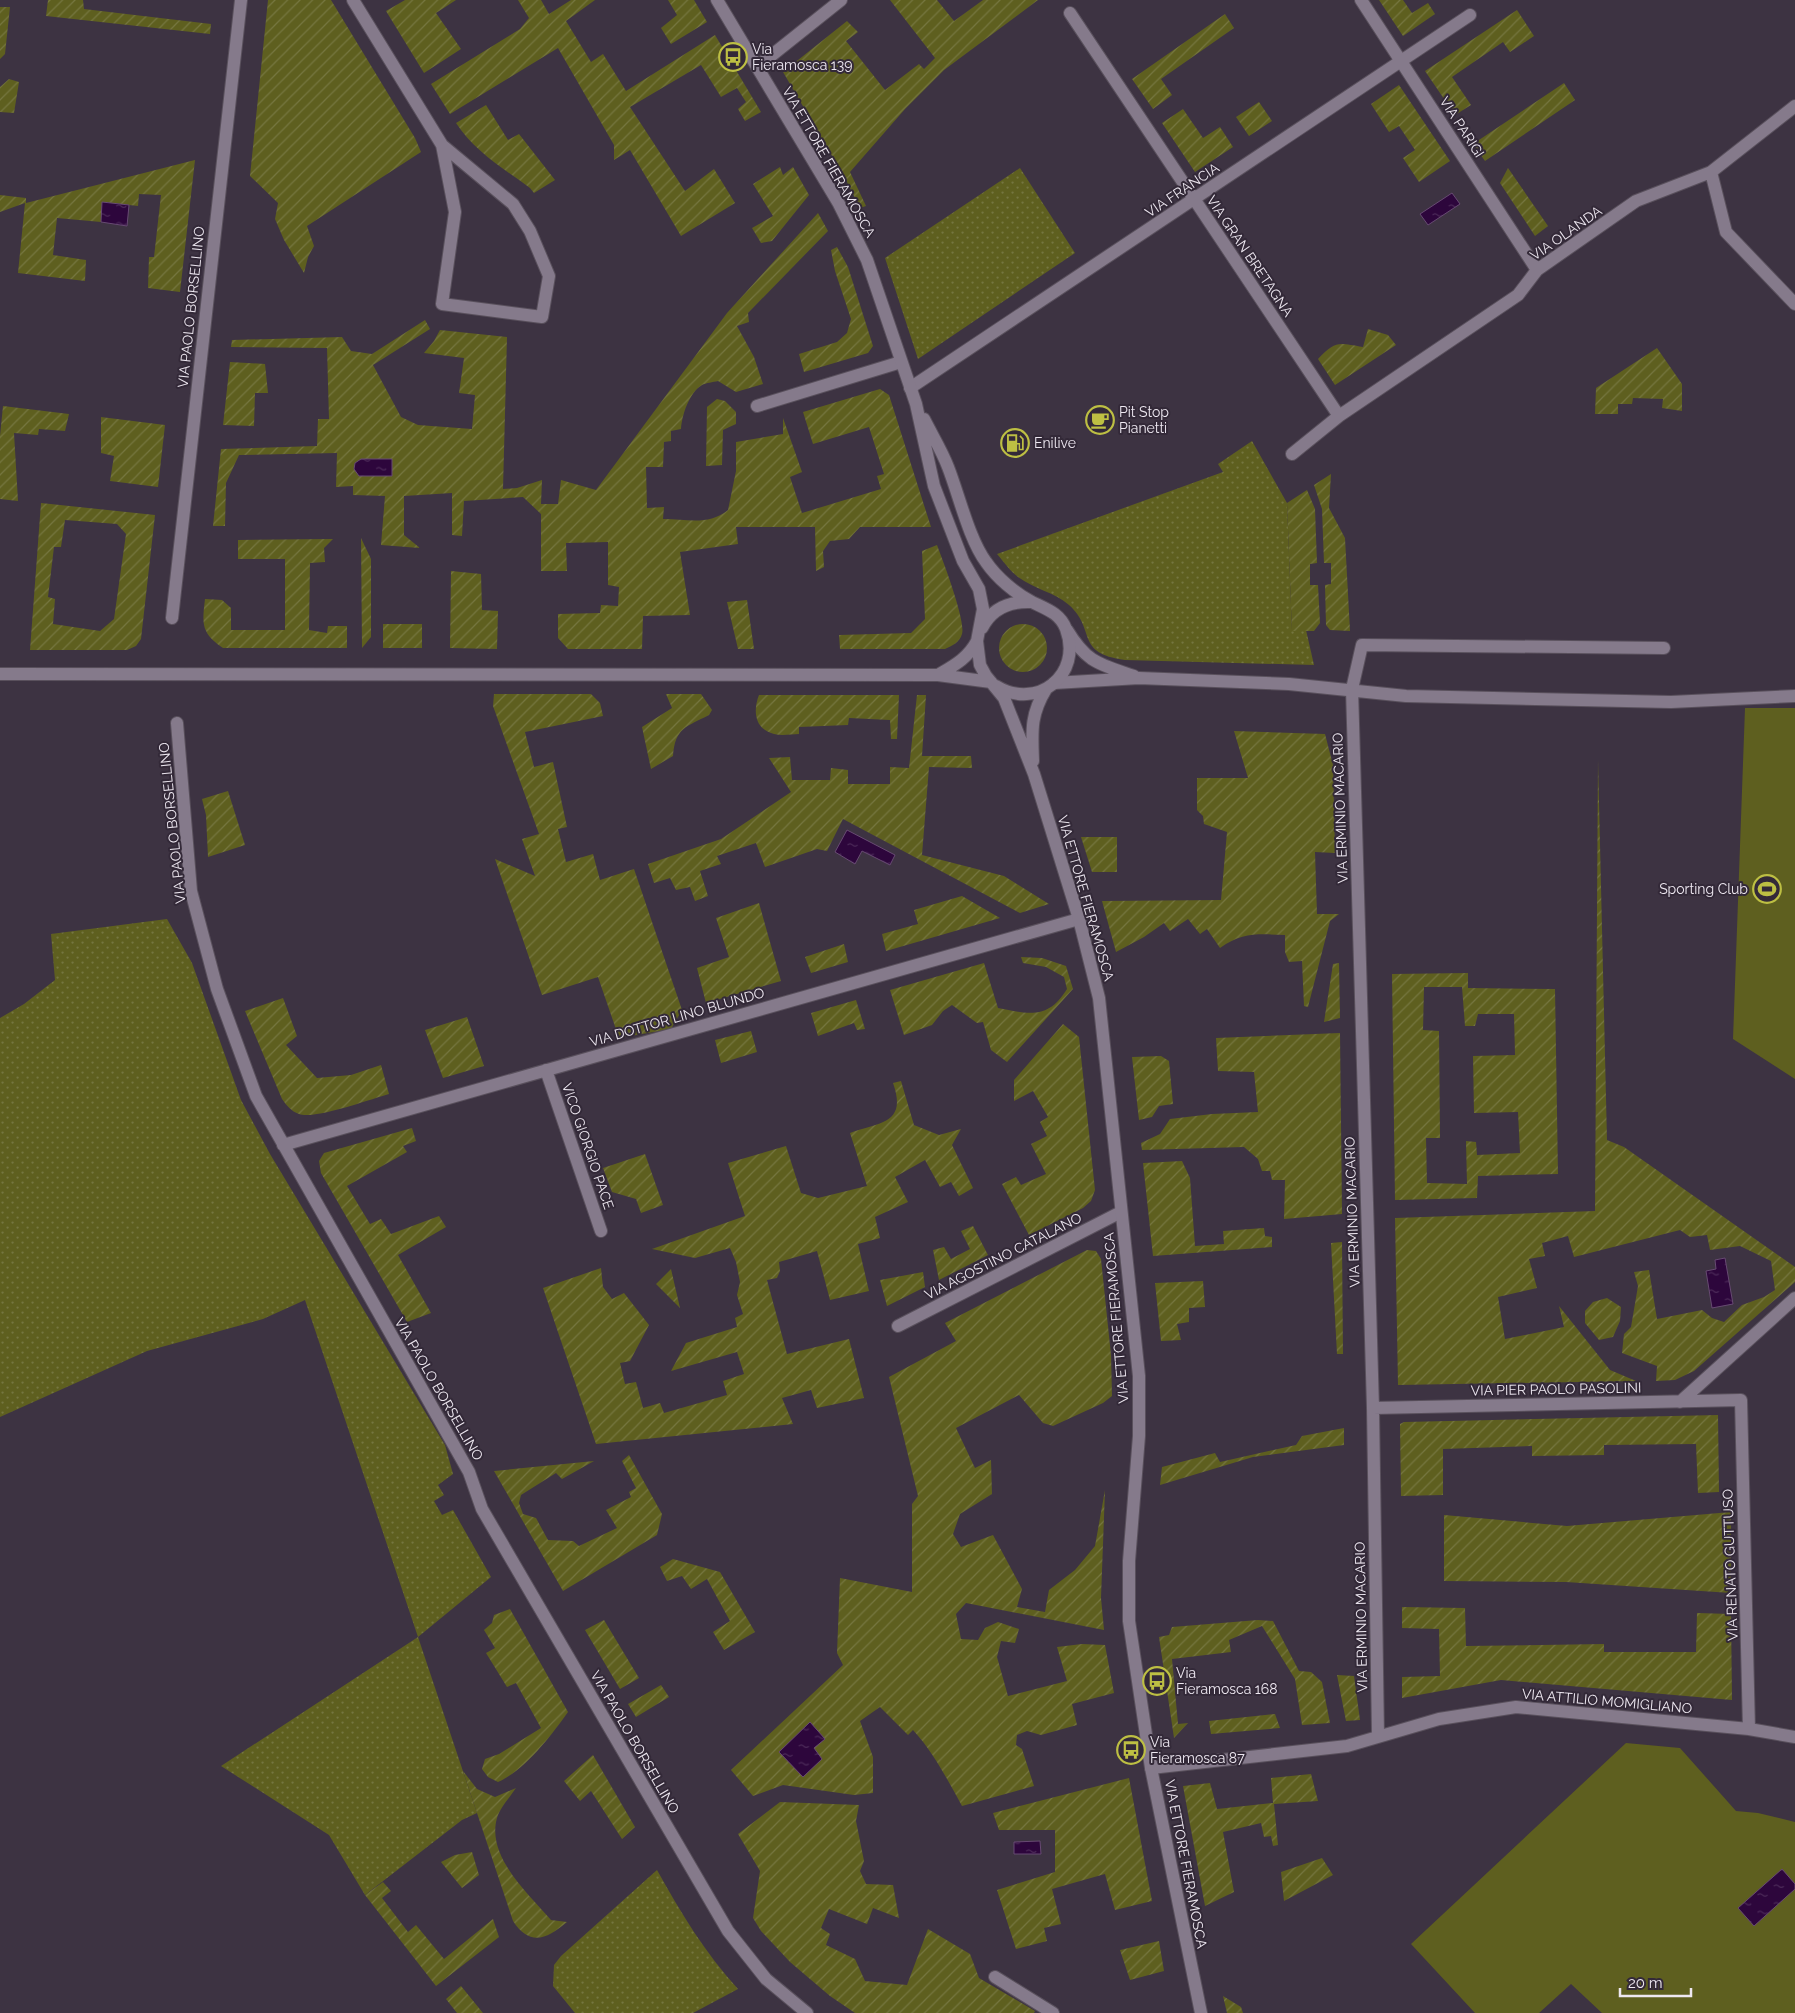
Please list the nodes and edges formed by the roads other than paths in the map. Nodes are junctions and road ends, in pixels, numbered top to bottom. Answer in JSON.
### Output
{"nodes":[{"id":1,"x":241,"y":0,"type":"edge"},
{"id":2,"x":353,"y":0,"type":"edge"},
{"id":3,"x":717,"y":0,"type":"edge"},
{"id":4,"x":841,"y":0,"type":"edge"},
{"id":5,"x":1361,"y":0,"type":"edge"},
{"id":6,"x":1070,"y":13,"type":"dead end"},
{"id":7,"x":1470,"y":15,"type":"dead end"},
{"id":8,"x":1402,"y":61,"type":"junction"},
{"id":9,"x":757,"y":67,"type":"junction"},
{"id":10,"x":1795,"y":106,"type":"edge"},
{"id":11,"x":442,"y":145,"type":"junction"},
{"id":12,"x":1711,"y":172,"type":"junction"},
{"id":13,"x":1194,"y":200,"type":"junction"},
{"id":14,"x":1537,"y":270,"type":"junction"},
{"id":15,"x":1795,"y":304,"type":"edge"},
{"id":16,"x":901,"y":362,"type":"junction"},
{"id":17,"x":910,"y":388,"type":"junction"},
{"id":18,"x":916,"y":404,"type":"junction"},
{"id":19,"x":757,"y":406,"type":"dead end"},
{"id":20,"x":1339,"y":416,"type":"junction"},
{"id":21,"x":1292,"y":454,"type":"dead end"},
{"id":22,"x":1032,"y":602,"type":"junction"},
{"id":23,"x":172,"y":618,"type":"dead end"},
{"id":24,"x":1066,"y":627,"type":"junction"},
{"id":25,"x":978,"y":637,"type":"junction"},
{"id":26,"x":1664,"y":648,"type":"dead end"},
{"id":27,"x":0,"y":674,"type":"edge"},
{"id":28,"x":938,"y":675,"type":"junction"},
{"id":29,"x":1138,"y":678,"type":"junction"},
{"id":30,"x":992,"y":683,"type":"junction"},
{"id":31,"x":1050,"y":686,"type":"junction"},
{"id":32,"x":1352,"y":689,"type":"junction"},
{"id":33,"x":1795,"y":696,"type":"edge"},
{"id":34,"x":177,"y":723,"type":"dead end"},
{"id":35,"x":1034,"y":774,"type":"junction"},
{"id":36,"x":1079,"y":919,"type":"junction"},
{"id":37,"x":546,"y":1070,"type":"junction"},
{"id":38,"x":283,"y":1145,"type":"junction"},
{"id":39,"x":1121,"y":1212,"type":"junction"},
{"id":40,"x":601,"y":1231,"type":"dead end"},
{"id":41,"x":1795,"y":1298,"type":"edge"},
{"id":42,"x":898,"y":1326,"type":"dead end"},
{"id":43,"x":1741,"y":1400,"type":"joint"},
{"id":44,"x":1680,"y":1402,"type":"junction"},
{"id":45,"x":1372,"y":1408,"type":"junction"},
{"id":46,"x":1749,"y":1729,"type":"junction"},
{"id":47,"x":1378,"y":1735,"type":"junction"},
{"id":48,"x":1795,"y":1737,"type":"edge"},
{"id":49,"x":1151,"y":1768,"type":"junction"},
{"id":50,"x":995,"y":1977,"type":"dead end"},
{"id":51,"x":807,"y":2013,"type":"edge"},
{"id":52,"x":1053,"y":2013,"type":"edge"},
{"id":53,"x":1201,"y":2013,"type":"edge"}],
"edges":[{"from":1,"to":23,"type":"street","name":"VIA PAOLO BORSELLINO"},
{"from":2,"to":11,"type":"street"},
{"from":3,"to":9,"type":"street","name":"VIA ETTORE FIERAMOSCA"},
{"from":4,"to":9,"type":"street"},
{"from":5,"to":8,"type":"street","name":"VIA PARIGI"},
{"from":6,"to":13,"type":"street","name":"VIA GRAN BRETAGNA"},
{"from":7,"to":8,"type":"street","name":"VIA FRANCIA"},
{"from":8,"to":13,"type":"street","name":"VIA FRANCIA"},
{"from":8,"to":14,"type":"street","name":"VIA PARIGI"},
{"from":9,"to":16,"type":"street","name":"VIA ETTORE FIERAMOSCA"},
{"from":10,"to":12,"type":"street","name":"VIA OLANDA"},
{"from":11,"to":11,"type":"street"},
{"from":12,"to":14,"type":"street","name":"VIA OLANDA"},
{"from":12,"to":15,"type":"street"},
{"from":13,"to":17,"type":"street","name":"VIA FRANCIA"},
{"from":13,"to":20,"type":"street","name":"VIA GRAN BRETAGNA"},
{"from":14,"to":20,"type":"street","name":"VIA OLANDA"},
{"from":16,"to":17,"type":"street","name":"VIA ETTORE FIERAMOSCA"},
{"from":16,"to":19,"type":"street"},
{"from":17,"to":18,"type":"street","name":"VIA ETTORE FIERAMOSCA"},
{"from":18,"to":22,"type":"street"},
{"from":18,"to":25,"type":"street"},
{"from":20,"to":21,"type":"street","name":"VIA OLANDA"},
{"from":22,"to":24,"type":"street"},
{"from":22,"to":25,"type":"street"},
{"from":24,"to":29,"type":"street"},
{"from":24,"to":31,"type":"street"},
{"from":25,"to":28,"type":"street"},
{"from":25,"to":30,"type":"street"},
{"from":26,"to":32,"type":"street","name":"VIA ERMINIO MACARIO"},
{"from":27,"to":28,"type":"street"},
{"from":28,"to":30,"type":"street"},
{"from":29,"to":31,"type":"street"},
{"from":29,"to":32,"type":"street"},
{"from":30,"to":31,"type":"street"},
{"from":30,"to":35,"type":"street"},
{"from":31,"to":35,"type":"street"},
{"from":32,"to":33,"type":"street"},
{"from":32,"to":45,"type":"street","name":"VIA ERMINIO MACARIO"},
{"from":34,"to":38,"type":"street","name":"VIA PAOLO BORSELLINO"},
{"from":35,"to":36,"type":"street","name":"VIA ETTORE FIERAMOSCA"},
{"from":36,"to":37,"type":"street","name":"VIA DOTTOR LINO BLUNDO"},
{"from":36,"to":39,"type":"street","name":"VIA ETTORE FIERAMOSCA"},
{"from":37,"to":38,"type":"street","name":"VIA DOTTOR LINO BLUNDO"},
{"from":37,"to":40,"type":"street","name":"VICO GIORGIO PACE"},
{"from":38,"to":51,"type":"street","name":"VIA PAOLO BORSELLINO"},
{"from":39,"to":42,"type":"street","name":"VIA AGOSTINO CATALANO"},
{"from":39,"to":49,"type":"street","name":"VIA ETTORE FIERAMOSCA"},
{"from":41,"to":44,"type":"street"},
{"from":43,"to":44,"type":"street","name":"VIA PIER PAOLO PASOLINI"},
{"from":43,"to":46,"type":"street","name":"VIA RENATO GUTTUSO"},
{"from":44,"to":45,"type":"street","name":"VIA PIER PAOLO PASOLINI"},
{"from":45,"to":47,"type":"street","name":"VIA ERMINIO MACARIO"},
{"from":46,"to":47,"type":"street","name":"VIA ATTILIO MOMIGLIANO"},
{"from":46,"to":48,"type":"street","name":"VIA ATTILIO MOMIGLIANO"},
{"from":47,"to":49,"type":"street","name":"VIA ATTILIO MOMIGLIANO"},
{"from":49,"to":53,"type":"street","name":"VIA ETTORE FIERAMOSCA"},
{"from":50,"to":52,"type":"street"}]}
